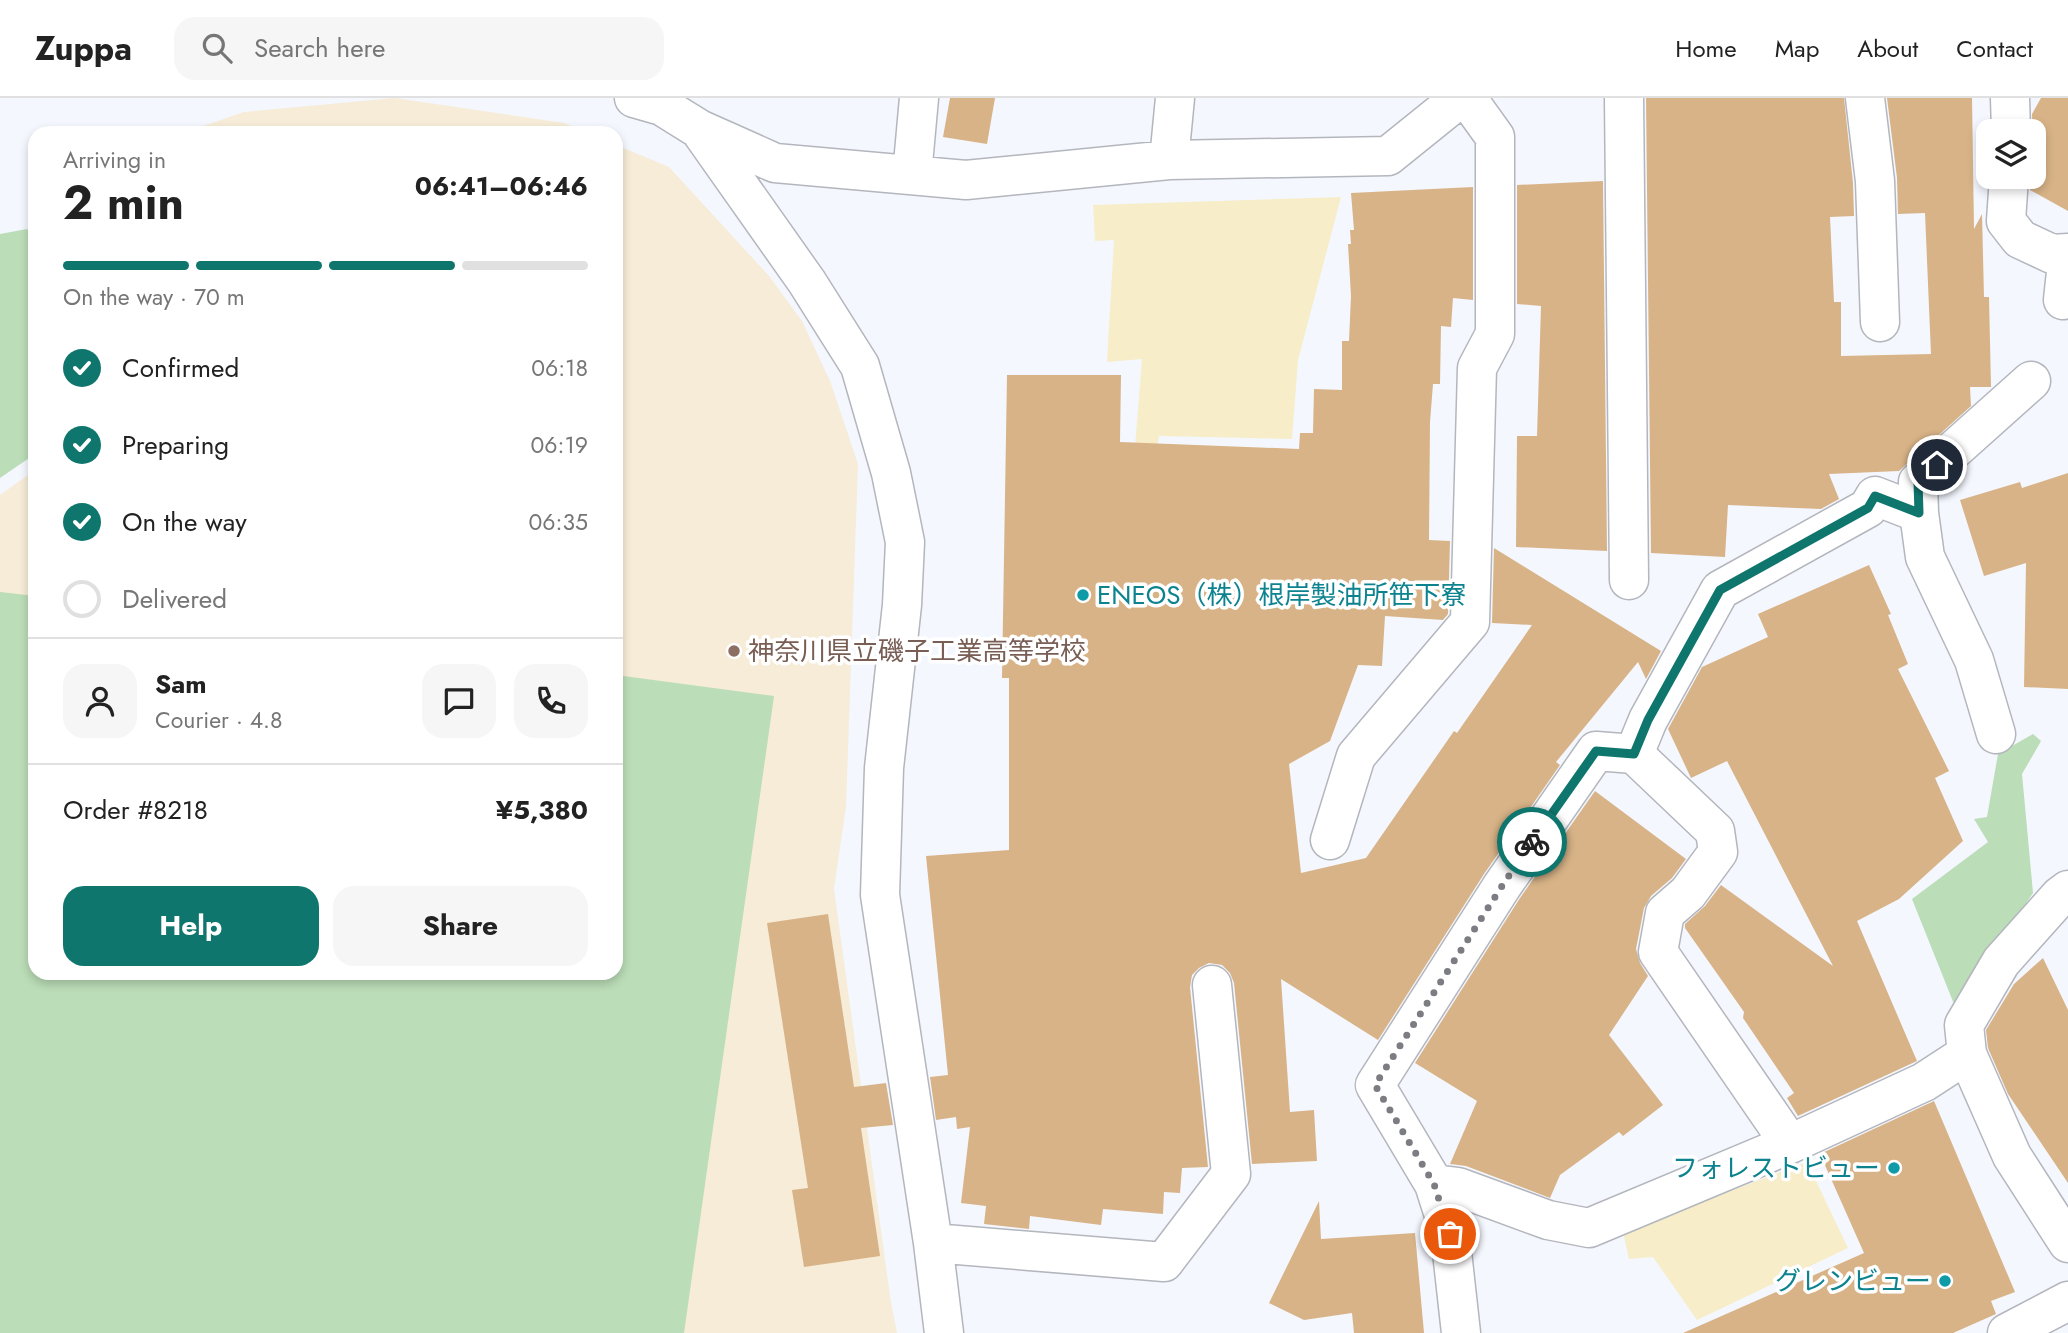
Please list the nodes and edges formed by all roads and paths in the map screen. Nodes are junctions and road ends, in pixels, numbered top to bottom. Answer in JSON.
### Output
{"nodes":[{"id":1,"x":919,"y":98,"type":"edge"},
{"id":2,"x":1175,"y":98,"type":"edge"},
{"id":3,"x":1460,"y":98,"type":"edge"},
{"id":4,"x":1467,"y":98,"type":"edge"},
{"id":5,"x":1624,"y":98,"type":"edge"},
{"id":6,"x":1865,"y":98,"type":"edge"},
{"id":7,"x":2010,"y":98,"type":"edge"},
{"id":8,"x":653,"y":101,"type":"edge"},
{"id":9,"x":2011,"y":119,"type":"edge"},
{"id":10,"x":699,"y":128,"type":"junction"},
{"id":11,"x":1169,"y":160,"type":"junction"},
{"id":12,"x":912,"y":175,"type":"junction"},
{"id":13,"x":2007,"y":189,"type":"edge"},
{"id":14,"x":2068,"y":253,"type":"edge"},
{"id":15,"x":2063,"y":299,"type":"dead end"},
{"id":16,"x":1880,"y":322,"type":"dead end"},
{"id":17,"x":2031,"y":381,"type":"dead end"},
{"id":18,"x":1919,"y":513,"type":"junction"},
{"id":19,"x":1629,"y":580,"type":"dead end"},
{"id":20,"x":1996,"y":734,"type":"dead end"},
{"id":21,"x":1634,"y":754,"type":"junction"},
{"id":22,"x":1330,"y":840,"type":"dead end"},
{"id":23,"x":2068,"y":890,"type":"edge"},
{"id":24,"x":1212,"y":985,"type":"dead end"},
{"id":25,"x":1966,"y":1040,"type":"junction"},
{"id":26,"x":1790,"y":1144,"type":"junction"},
{"id":27,"x":1434,"y":1184,"type":"junction"},
{"id":28,"x":933,"y":1243,"type":"junction"},
{"id":29,"x":2068,"y":1243,"type":"edge"},
{"id":30,"x":2068,"y":1301,"type":"edge"},
{"id":31,"x":944,"y":1333,"type":"edge"},
{"id":32,"x":1461,"y":1333,"type":"edge"},
{"id":33,"x":2007,"y":1333,"type":"edge"}],
"edges":[{"from":1,"to":12,"type":"street"},
{"from":2,"to":11,"type":"street"},
{"from":3,"to":11,"type":"street"},
{"from":4,"to":22,"type":"street"},
{"from":5,"to":19,"type":"street"},
{"from":6,"to":16,"type":"street"},
{"from":7,"to":9,"type":"street"},
{"from":8,"to":10,"type":"street"},
{"from":10,"to":12,"type":"street"},
{"from":10,"to":28,"type":"street"},
{"from":11,"to":12,"type":"street"},
{"from":13,"to":14,"type":"street"},
{"from":14,"to":15,"type":"street"},
{"from":17,"to":18,"type":"street"},
{"from":18,"to":20,"type":"street"},
{"from":18,"to":21,"type":"street"},
{"from":21,"to":26,"type":"street"},
{"from":21,"to":27,"type":"street"},
{"from":23,"to":25,"type":"street"},
{"from":24,"to":28,"type":"street"},
{"from":25,"to":26,"type":"street"},
{"from":25,"to":29,"type":"street"},
{"from":26,"to":27,"type":"street"},
{"from":27,"to":32,"type":"street"},
{"from":28,"to":31,"type":"street"},
{"from":30,"to":33,"type":"street"}]}
